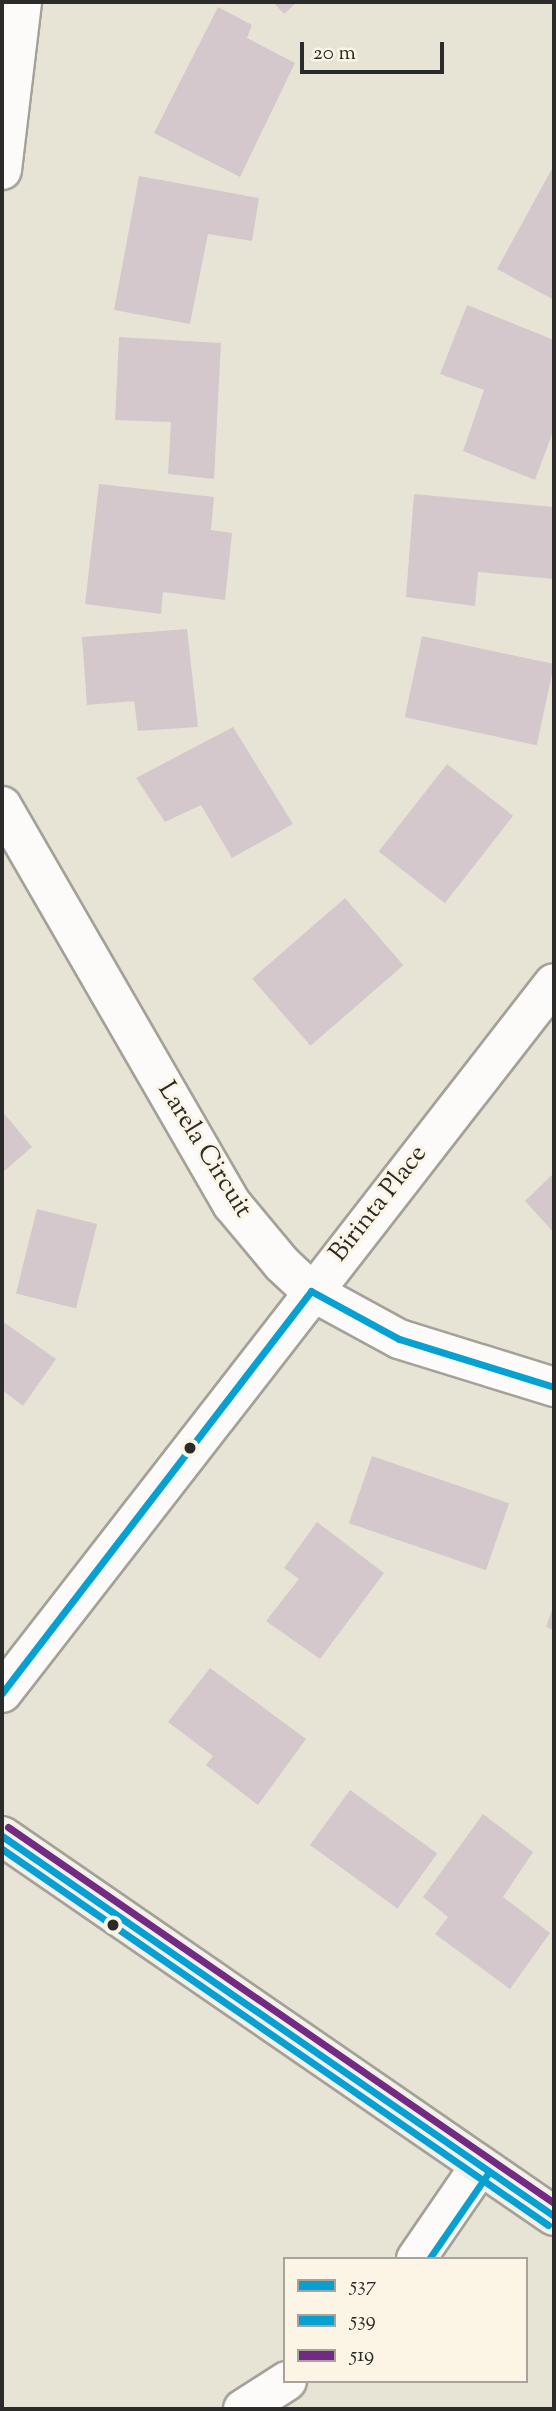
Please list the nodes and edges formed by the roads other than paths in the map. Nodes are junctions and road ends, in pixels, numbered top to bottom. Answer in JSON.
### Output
{"nodes":[{"id":1,"x":22,"y":2,"type":"edge"},
{"id":2,"x":2,"y":170,"type":"edge"},
{"id":3,"x":2,"y":806,"type":"edge"},
{"id":4,"x":554,"y":983,"type":"edge"},
{"id":5,"x":311,"y":1291,"type":"junction"},
{"id":6,"x":554,"y":1387,"type":"edge"},
{"id":7,"x":2,"y":1693,"type":"edge"},
{"id":8,"x":2,"y":1836,"type":"edge"},
{"id":9,"x":480,"y":2166,"type":"junction"},
{"id":10,"x":554,"y":2216,"type":"edge"},
{"id":11,"x":417,"y":2257,"type":"edge"},
{"id":12,"x":284,"y":2383,"type":"edge"},
{"id":13,"x":243,"y":2409,"type":"edge"}],
"edges":[{"from":1,"to":2,"type":"street"},
{"from":3,"to":5,"type":"street","name":"Larela Circuit"},
{"from":4,"to":5,"type":"street","name":"Birinta Place"},
{"from":5,"to":6,"type":"street","name":"Larela Circuit"},
{"from":5,"to":7,"type":"street","name":"Birinta Place"},
{"from":8,"to":9,"type":"main road"},
{"from":9,"to":10,"type":"main road"},
{"from":9,"to":11,"type":"street"},
{"from":12,"to":13,"type":"street"}]}
